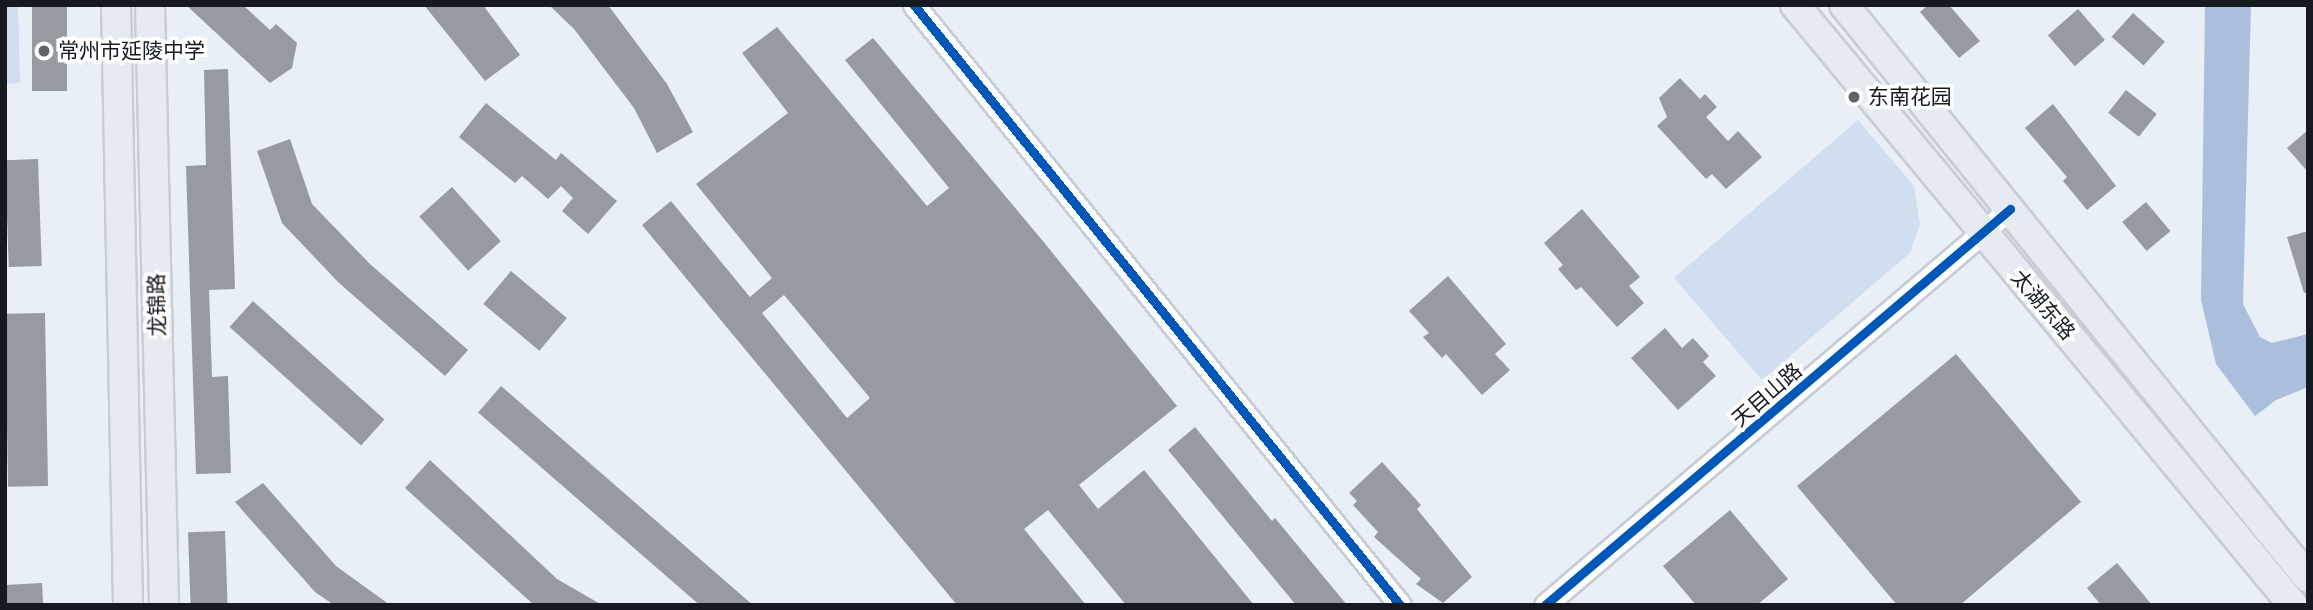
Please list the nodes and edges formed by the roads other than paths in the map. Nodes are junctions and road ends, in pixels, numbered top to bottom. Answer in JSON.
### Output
{"nodes":[{"id":1,"x":116,"y":5,"type":"edge"},
{"id":2,"x":150,"y":5,"type":"edge"},
{"id":3,"x":914,"y":5,"type":"edge"},
{"id":4,"x":1795,"y":5,"type":"edge"},
{"id":5,"x":1844,"y":5,"type":"edge"},
{"id":6,"x":2010,"y":209,"type":"junction"},
{"id":7,"x":1981,"y":233,"type":"junction"},
{"id":8,"x":2308,"y":578,"type":"edge"},
{"id":9,"x":128,"y":605,"type":"edge"},
{"id":10,"x":164,"y":605,"type":"edge"},
{"id":11,"x":1400,"y":605,"type":"edge"},
{"id":12,"x":1545,"y":605,"type":"edge"},
{"id":13,"x":2293,"y":605,"type":"edge"}],
"edges":[{"from":1,"to":9,"type":"main road","name":"龙锦路"},
{"from":2,"to":10,"type":"main road","name":"龙锦路"},
{"from":3,"to":11,"type":"street"},
{"from":4,"to":7,"type":"main road","name":"太湖东路"},
{"from":5,"to":6,"type":"main road","name":"太湖东路"},
{"from":6,"to":7,"type":"street","name":"天目山路"},
{"from":6,"to":8,"type":"main road","name":"太湖东路"},
{"from":7,"to":12,"type":"street","name":"天目山路"},
{"from":7,"to":13,"type":"main road","name":"太湖东路"}]}
